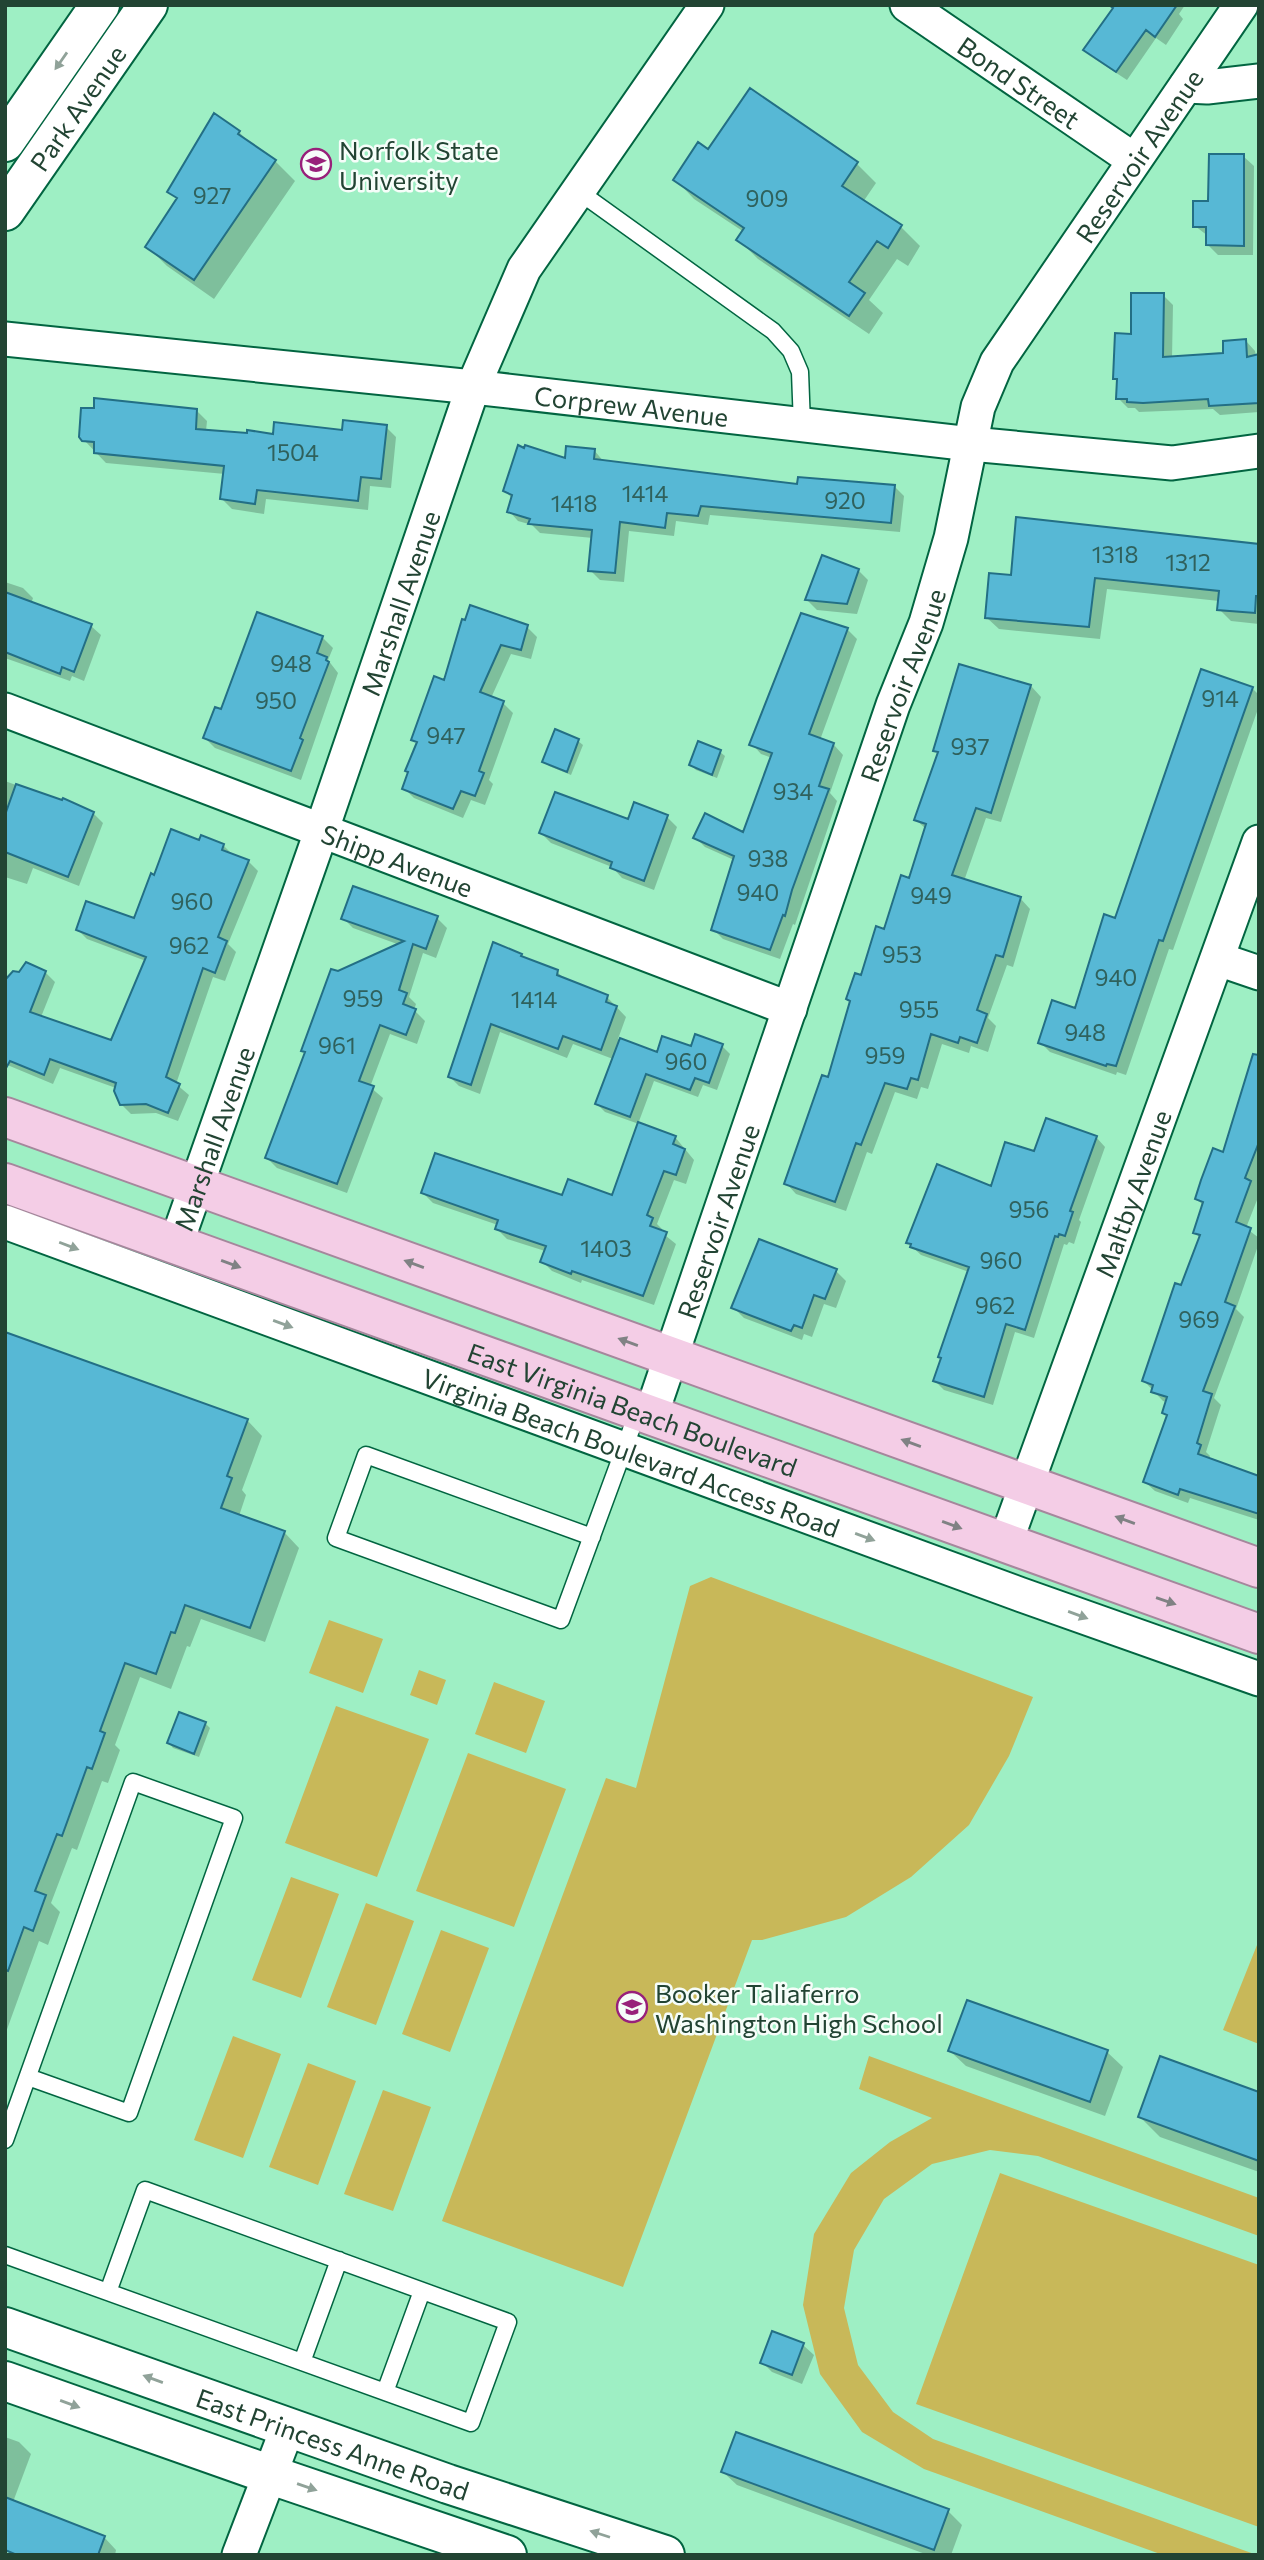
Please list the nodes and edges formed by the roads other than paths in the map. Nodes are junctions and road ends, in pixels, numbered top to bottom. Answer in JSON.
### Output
{"nodes":[{"id":1,"x":100,"y":5,"type":"edge"},
{"id":2,"x":148,"y":5,"type":"edge"},
{"id":3,"x":707,"y":5,"type":"edge"},
{"id":4,"x":907,"y":5,"type":"edge"},
{"id":5,"x":1241,"y":5,"type":"edge"},
{"id":6,"x":1259,"y":81,"type":"edge"},
{"id":7,"x":1186,"y":86,"type":"junction"},
{"id":8,"x":5,"y":142,"type":"edge"},
{"id":9,"x":1134,"y":160,"type":"junction"},
{"id":10,"x":579,"y":191,"type":"junction"},
{"id":11,"x":5,"y":211,"type":"edge"},
{"id":12,"x":5,"y":339,"type":"edge"},
{"id":13,"x":473,"y":387,"type":"junction"},
{"id":14,"x":802,"y":425,"type":"junction"},
{"id":15,"x":971,"y":444,"type":"junction"},
{"id":16,"x":1259,"y":451,"type":"edge"},
{"id":17,"x":5,"y":710,"type":"edge"},
{"id":18,"x":321,"y":832,"type":"junction"},
{"id":19,"x":1259,"y":842,"type":"edge"},
{"id":20,"x":1218,"y":959,"type":"junction"},
{"id":21,"x":1259,"y":973,"type":"edge"},
{"id":22,"x":790,"y":1009,"type":"junction"},
{"id":23,"x":5,"y":1117,"type":"edge"},
{"id":24,"x":5,"y":1183,"type":"edge"},
{"id":25,"x":196,"y":1186,"type":"junction"},
{"id":26,"x":5,"y":1222,"type":"edge"},
{"id":27,"x":176,"y":1244,"type":"junction"},
{"id":28,"x":670,"y":1357,"type":"junction"},
{"id":29,"x":645,"y":1413,"type":"junction"},
{"id":30,"x":624,"y":1447,"type":"junction"},
{"id":31,"x":1028,"y":1485,"type":"junction"},
{"id":32,"x":592,"y":1537,"type":"junction"},
{"id":33,"x":1005,"y":1544,"type":"junction"},
{"id":34,"x":1259,"y":1568,"type":"edge"},
{"id":35,"x":1259,"y":1634,"type":"edge"},
{"id":36,"x":1259,"y":1679,"type":"edge"},
{"id":37,"x":28,"y":2077,"type":"junction"},
{"id":38,"x":5,"y":2140,"type":"edge"},
{"id":39,"x":5,"y":2255,"type":"edge"},
{"id":40,"x":339,"y":2260,"type":"junction"},
{"id":41,"x":422,"y":2291,"type":"junction"},
{"id":42,"x":108,"y":2292,"type":"junction"},
{"id":43,"x":5,"y":2327,"type":"edge"},
{"id":44,"x":302,"y":2362,"type":"junction"},
{"id":45,"x":5,"y":2381,"type":"edge"},
{"id":46,"x":385,"y":2392,"type":"junction"},
{"id":47,"x":288,"y":2427,"type":"junction"},
{"id":48,"x":271,"y":2475,"type":"junction"},
{"id":49,"x":644,"y":2552,"type":"edge"},
{"id":50,"x":239,"y":2555,"type":"edge"},
{"id":51,"x":507,"y":2555,"type":"edge"}],
"edges":[{"from":1,"to":8,"type":"main road","name":"Park Avenue","one_way":true},
{"from":2,"to":11,"type":"main road","name":"Park Avenue"},
{"from":3,"to":10,"type":"street","name":"Marshall Avenue"},
{"from":4,"to":9,"type":"street","name":"Bond Street"},
{"from":5,"to":7,"type":"street","name":"Reservoir Avenue"},
{"from":6,"to":7,"type":"street"},
{"from":7,"to":9,"type":"street","name":"Reservoir Avenue"},
{"from":9,"to":15,"type":"street","name":"Reservoir Avenue"},
{"from":10,"to":13,"type":"street","name":"Marshall Avenue"},
{"from":10,"to":14,"type":"lane"},
{"from":12,"to":13,"type":"street","name":"Corprew Avenue"},
{"from":13,"to":14,"type":"street","name":"Corprew Avenue"},
{"from":13,"to":18,"type":"street","name":"Marshall Avenue"},
{"from":14,"to":15,"type":"street","name":"Corprew Avenue"},
{"from":15,"to":16,"type":"street","name":"Corprew Avenue"},
{"from":15,"to":22,"type":"street","name":"Reservoir Avenue"},
{"from":17,"to":18,"type":"street","name":"Shipp Avenue"},
{"from":18,"to":22,"type":"street","name":"Shipp Avenue"},
{"from":18,"to":25,"type":"street","name":"Marshall Avenue"},
{"from":19,"to":20,"type":"street","name":"Maltby Avenue"},
{"from":20,"to":21,"type":"street"},
{"from":20,"to":31,"type":"street","name":"Maltby Avenue"},
{"from":22,"to":28,"type":"street","name":"Reservoir Avenue"},
{"from":23,"to":25,"type":"main road"},
{"from":24,"to":27,"type":"main road","name":"East Virginia Beach Boulevard"},
{"from":25,"to":27,"type":"street","name":"Marshall Avenue"},
{"from":28,"to":25,"type":"main road","one_way":true},
{"from":26,"to":30,"type":"street","name":"Virginia Beach Boulevard Access Road","one_way":true},
{"from":27,"to":29,"type":"main road","name":"East Virginia Beach Boulevard","one_way":true},
{"from":28,"to":29,"type":"street","name":"Reservoir Avenue"},
{"from":31,"to":28,"type":"main road","one_way":true},
{"from":29,"to":30,"type":"lane"},
{"from":29,"to":33,"type":"main road","name":"East Virginia Beach Boulevard","one_way":true},
{"from":30,"to":32,"type":"lane"},
{"from":30,"to":36,"type":"street","name":"Virginia Beach Boulevard Access Road","one_way":true},
{"from":31,"to":33,"type":"street","name":"Maltby Avenue"},
{"from":34,"to":31,"type":"main road","one_way":true},
{"from":32,"to":32,"type":"lane"},
{"from":33,"to":35,"type":"main road","name":"East Virginia Beach Boulevard","one_way":true},
{"from":37,"to":37,"type":"lane"},
{"from":37,"to":38,"type":"lane"},
{"from":39,"to":42,"type":"lane"},
{"from":40,"to":41,"type":"lane"},
{"from":40,"to":42,"type":"lane"},
{"from":40,"to":44,"type":"lane"},
{"from":41,"to":46,"type":"lane"},
{"from":41,"to":46,"type":"lane"},
{"from":42,"to":44,"type":"lane"},
{"from":47,"to":43,"type":"main road","name":"East Princess Anne Road","one_way":true},
{"from":44,"to":46,"type":"lane"},
{"from":45,"to":48,"type":"main road","name":"East Princess Anne Road","one_way":true},
{"from":47,"to":48,"type":"street"},
{"from":49,"to":47,"type":"main road","name":"East Princess Anne Road","one_way":true},
{"from":48,"to":50,"type":"street"},
{"from":48,"to":51,"type":"main road","name":"East Princess Anne Road","one_way":true}]}
